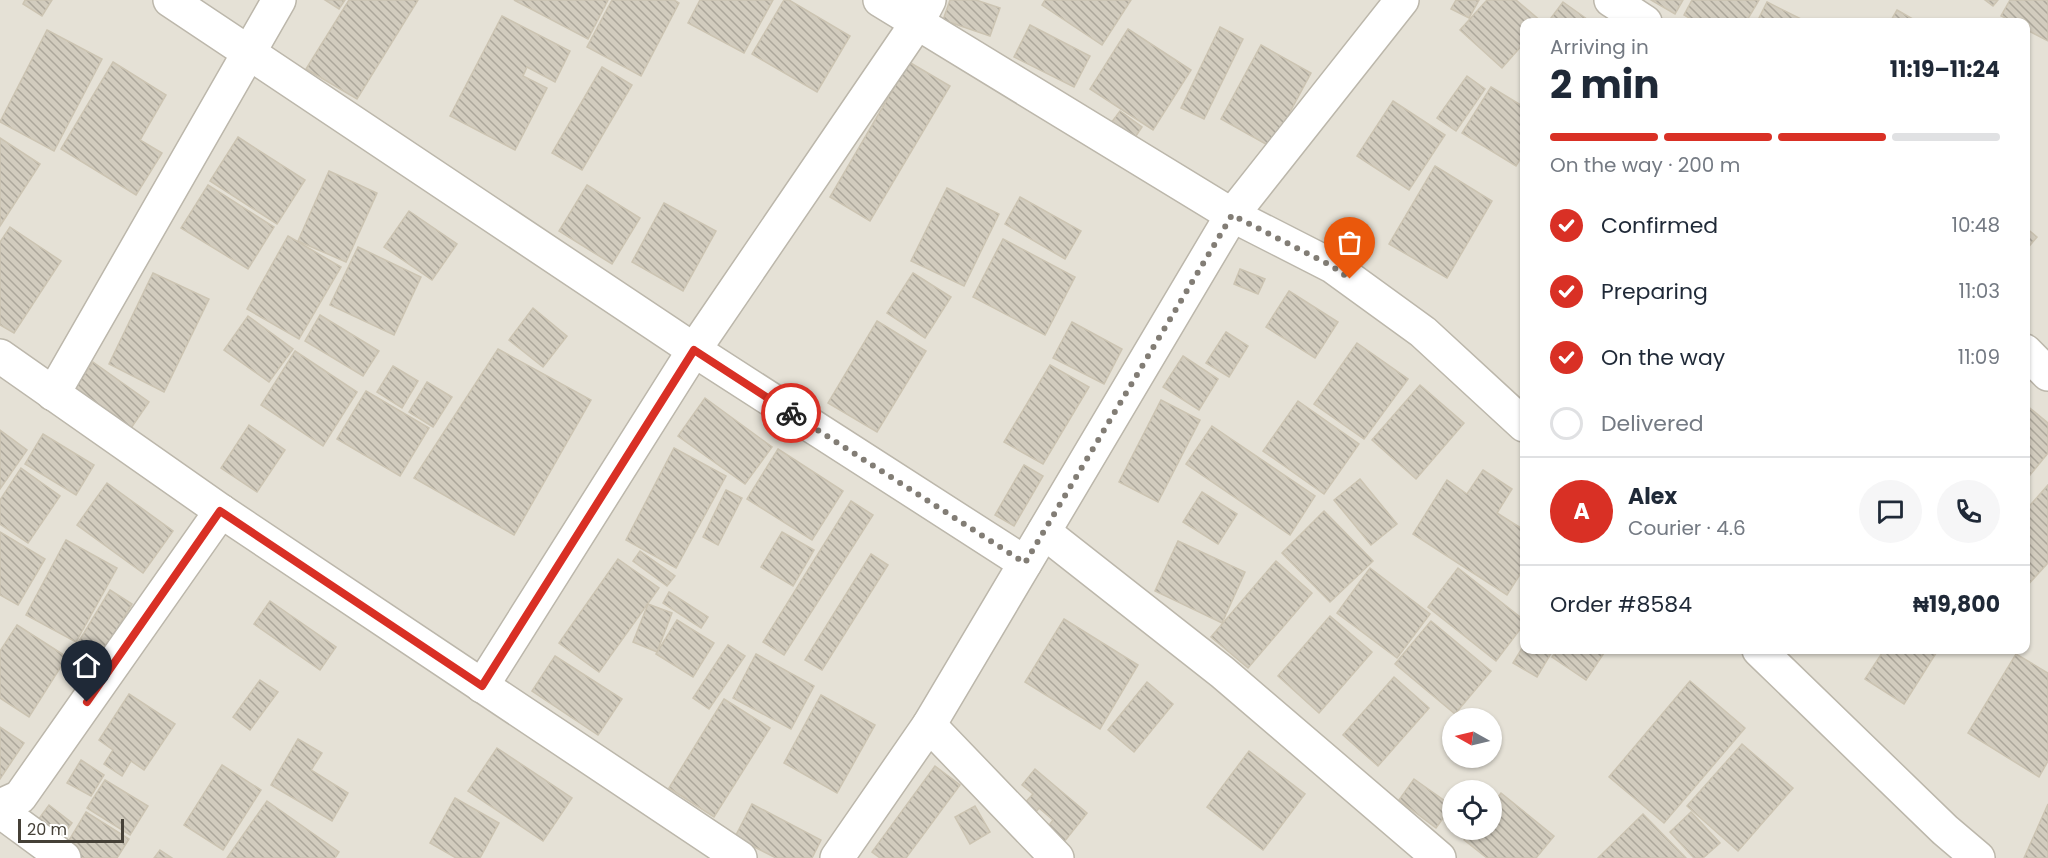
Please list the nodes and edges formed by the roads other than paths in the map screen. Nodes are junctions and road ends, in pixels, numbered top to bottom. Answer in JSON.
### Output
{"nodes":[{"id":1,"x":170,"y":0,"type":"edge"},
{"id":2,"x":279,"y":0,"type":"edge"},
{"id":3,"x":880,"y":0,"type":"edge"},
{"id":4,"x":1402,"y":0,"type":"edge"},
{"id":5,"x":1611,"y":0,"type":"edge"},
{"id":6,"x":923,"y":11,"type":"edge"},
{"id":7,"x":1639,"y":18,"type":"edge"},
{"id":8,"x":247,"y":53,"type":"junction"},
{"id":9,"x":1232,"y":215,"type":"junction"},
{"id":10,"x":694,"y":350,"type":"junction"},
{"id":11,"x":0,"y":356,"type":"edge"},
{"id":12,"x":2030,"y":356,"type":"edge"},
{"id":13,"x":2048,"y":374,"type":"edge"},
{"id":14,"x":53,"y":394,"type":"junction"},
{"id":15,"x":1520,"y":421,"type":"edge"},
{"id":16,"x":220,"y":511,"type":"junction"},
{"id":17,"x":1044,"y":532,"type":"junction"},
{"id":18,"x":1025,"y":563,"type":"junction"},
{"id":19,"x":1763,"y":654,"type":"edge"},
{"id":20,"x":482,"y":686,"type":"junction"},
{"id":21,"x":929,"y":724,"type":"junction"},
{"id":22,"x":0,"y":807,"type":"edge"},
{"id":23,"x":0,"y":811,"type":"edge"},
{"id":24,"x":64,"y":858,"type":"edge"},
{"id":25,"x":740,"y":858,"type":"edge"},
{"id":26,"x":837,"y":858,"type":"edge"},
{"id":27,"x":1057,"y":858,"type":"edge"},
{"id":28,"x":1439,"y":858,"type":"edge"},
{"id":29,"x":1978,"y":858,"type":"edge"}],
"edges":[{"from":1,"to":8,"type":"street"},
{"from":2,"to":8,"type":"street"},
{"from":3,"to":6,"type":"street"},
{"from":4,"to":9,"type":"street"},
{"from":5,"to":7,"type":"street"},
{"from":6,"to":9,"type":"street"},
{"from":6,"to":10,"type":"street"},
{"from":8,"to":10,"type":"street"},
{"from":8,"to":14,"type":"street"},
{"from":9,"to":15,"type":"street"},
{"from":9,"to":17,"type":"street"},
{"from":10,"to":18,"type":"street"},
{"from":10,"to":20,"type":"street"},
{"from":11,"to":14,"type":"street"},
{"from":12,"to":13,"type":"street"},
{"from":14,"to":16,"type":"street"},
{"from":16,"to":20,"type":"street"},
{"from":16,"to":22,"type":"street"},
{"from":17,"to":18,"type":"street"},
{"from":17,"to":28,"type":"street"},
{"from":18,"to":21,"type":"street"},
{"from":19,"to":29,"type":"street"},
{"from":20,"to":25,"type":"street"},
{"from":21,"to":26,"type":"street"},
{"from":21,"to":27,"type":"street"},
{"from":23,"to":24,"type":"street"}]}
